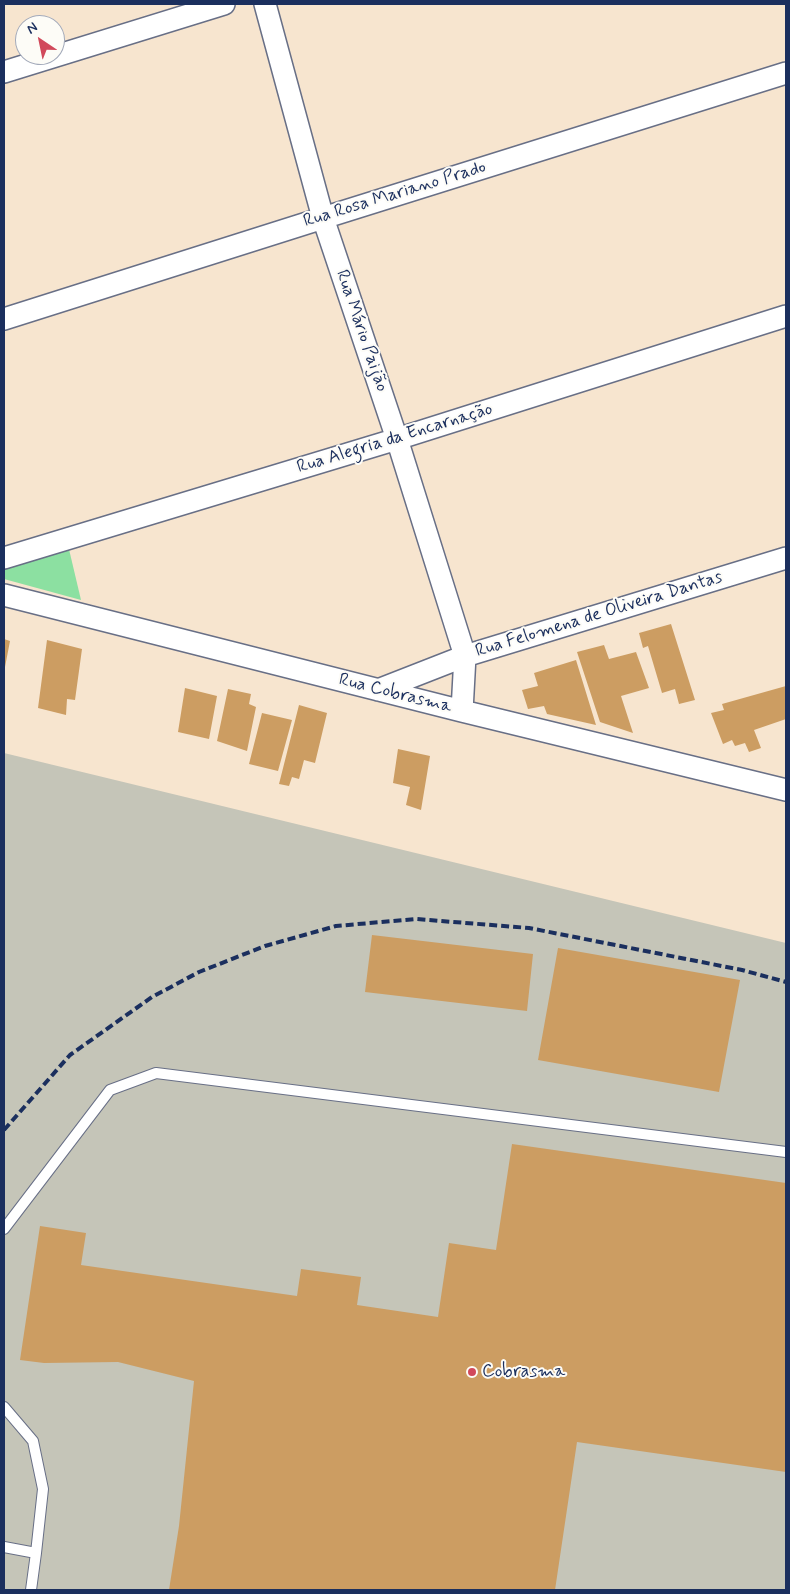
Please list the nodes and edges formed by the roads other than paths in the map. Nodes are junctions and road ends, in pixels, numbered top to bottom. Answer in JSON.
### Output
{"nodes":[{"id":1,"x":224,"y":4,"type":"edge"},
{"id":2,"x":265,"y":4,"type":"edge"},
{"id":3,"x":4,"y":72,"type":"edge"},
{"id":4,"x":786,"y":74,"type":"edge"},
{"id":5,"x":322,"y":218,"type":"junction"},
{"id":6,"x":786,"y":316,"type":"edge"},
{"id":7,"x":4,"y":319,"type":"edge"},
{"id":8,"x":398,"y":439,"type":"junction"},
{"id":9,"x":4,"y":558,"type":"edge"},
{"id":10,"x":786,"y":558,"type":"edge"},
{"id":11,"x":4,"y":595,"type":"edge"},
{"id":12,"x":465,"y":656,"type":"junction"},
{"id":13,"x":378,"y":690,"type":"junction"},
{"id":14,"x":462,"y":711,"type":"junction"},
{"id":15,"x":786,"y":790,"type":"edge"},
{"id":16,"x":786,"y":1152,"type":"edge"},
{"id":17,"x":4,"y":1229,"type":"edge"},
{"id":18,"x":4,"y":1407,"type":"edge"},
{"id":19,"x":4,"y":1548,"type":"edge"},
{"id":20,"x":36,"y":1553,"type":"junction"},
{"id":21,"x":32,"y":1590,"type":"edge"}],
"edges":[{"from":1,"to":3,"type":"street"},
{"from":2,"to":5,"type":"street","name":"Rua Mário Paijão"},
{"from":4,"to":5,"type":"street","name":"Rua Rosa Mariano Prado"},
{"from":5,"to":7,"type":"street","name":"Rua Rosa Mariano Prado"},
{"from":5,"to":8,"type":"street","name":"Rua Mário Paijão"},
{"from":6,"to":8,"type":"street","name":"Rua Alegria da Encarnação"},
{"from":8,"to":9,"type":"street","name":"Rua Alegria da Encarnação"},
{"from":8,"to":12,"type":"street","name":"Rua Mário Paijão"},
{"from":10,"to":12,"type":"street","name":"Rua Felomena de Oliveira Dantas"},
{"from":11,"to":13,"type":"street","name":"Rua Cobrasma"},
{"from":12,"to":13,"type":"street"},
{"from":12,"to":14,"type":"street","name":"Rua Felomena de Oliveira Dantas"},
{"from":13,"to":14,"type":"street","name":"Rua Cobrasma"},
{"from":14,"to":15,"type":"street","name":"Rua Cobrasma"},
{"from":16,"to":17,"type":"lane"},
{"from":18,"to":20,"type":"lane"},
{"from":19,"to":20,"type":"lane"},
{"from":20,"to":21,"type":"lane"}]}
